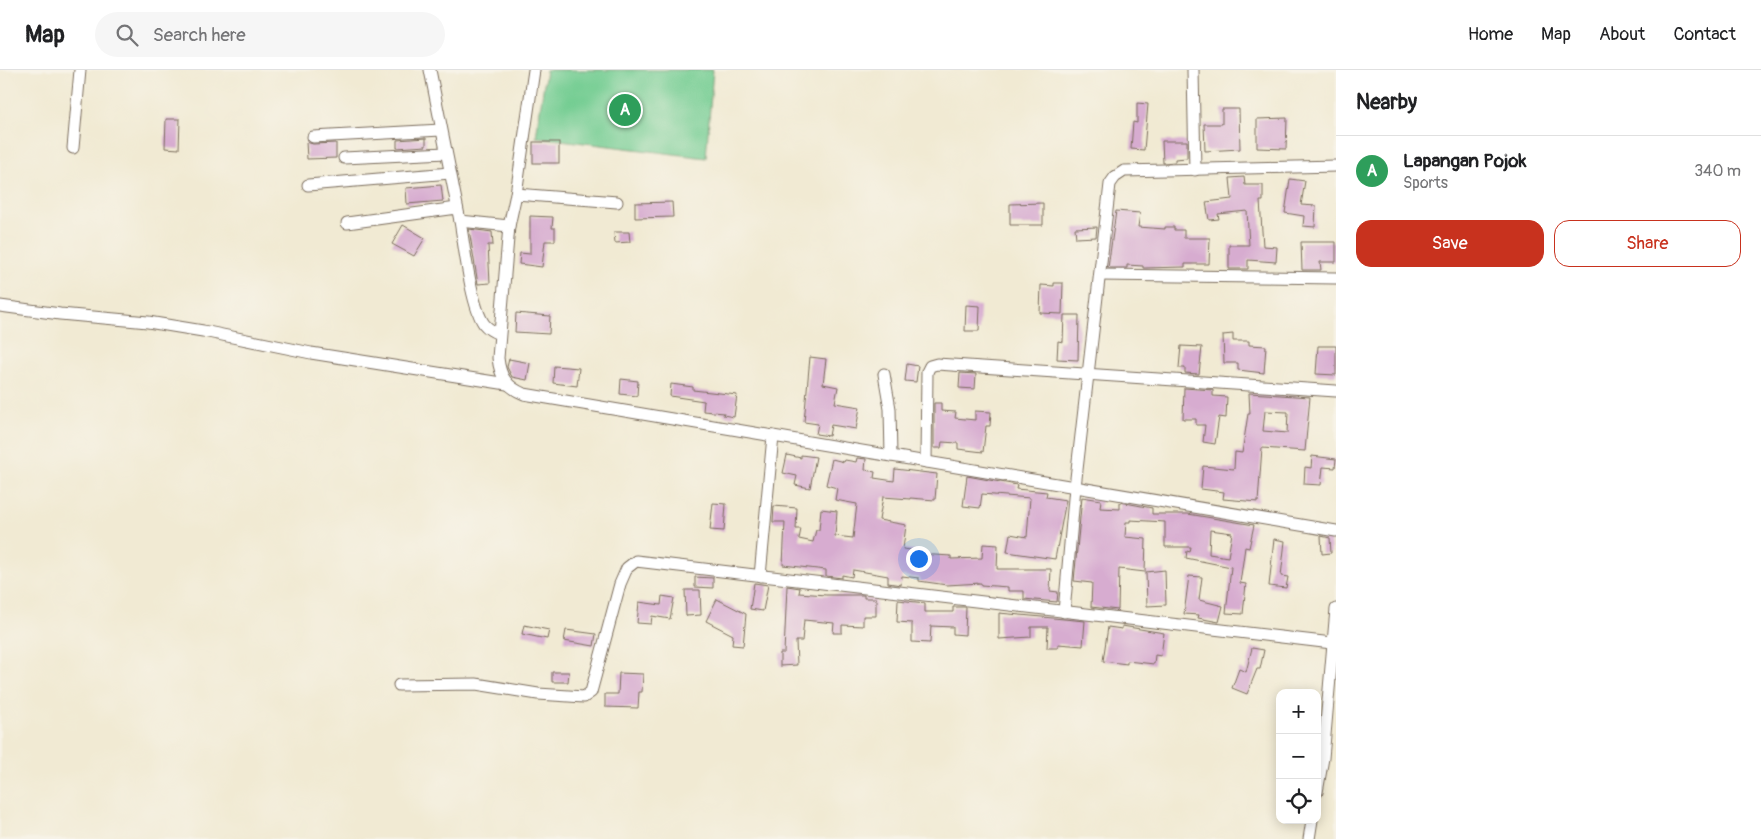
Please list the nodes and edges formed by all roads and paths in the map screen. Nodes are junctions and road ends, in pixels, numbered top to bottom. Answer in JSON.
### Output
{"nodes":[{"id":1,"x":80,"y":70,"type":"edge"},
{"id":2,"x":430,"y":70,"type":"edge"},
{"id":3,"x":534,"y":70,"type":"edge"},
{"id":4,"x":1193,"y":70,"type":"edge"},
{"id":5,"x":441,"y":130,"type":"junction"},
{"id":6,"x":313,"y":137,"type":"dead end"},
{"id":7,"x":73,"y":148,"type":"dead end"},
{"id":8,"x":446,"y":153,"type":"junction"},
{"id":9,"x":344,"y":158,"type":"dead end"},
{"id":10,"x":1336,"y":166,"type":"edge"},
{"id":11,"x":1195,"y":170,"type":"junction"},
{"id":12,"x":450,"y":173,"type":"junction"},
{"id":13,"x":308,"y":185,"type":"dead end"},
{"id":14,"x":516,"y":194,"type":"junction"},
{"id":15,"x":617,"y":202,"type":"dead end"},
{"id":16,"x":457,"y":208,"type":"junction"},
{"id":17,"x":460,"y":221,"type":"junction"},
{"id":18,"x":347,"y":223,"type":"dead end"},
{"id":19,"x":509,"y":226,"type":"junction"},
{"id":20,"x":1100,"y":275,"type":"junction"},
{"id":21,"x":1336,"y":278,"type":"edge"},
{"id":22,"x":0,"y":306,"type":"edge"},
{"id":23,"x":500,"y":334,"type":"junction"},
{"id":24,"x":884,"y":374,"type":"dead end"},
{"id":25,"x":1088,"y":374,"type":"junction"},
{"id":26,"x":507,"y":384,"type":"junction"},
{"id":27,"x":1336,"y":391,"type":"edge"},
{"id":28,"x":773,"y":436,"type":"junction"},
{"id":29,"x":891,"y":456,"type":"junction"},
{"id":30,"x":926,"y":462,"type":"junction"},
{"id":31,"x":1075,"y":487,"type":"junction"},
{"id":32,"x":1336,"y":532,"type":"edge"},
{"id":33,"x":760,"y":576,"type":"junction"},
{"id":34,"x":1336,"y":609,"type":"edge"},
{"id":35,"x":1064,"y":612,"type":"junction"},
{"id":36,"x":1334,"y":637,"type":"edge"},
{"id":37,"x":399,"y":685,"type":"dead end"},
{"id":38,"x":1319,"y":779,"type":"edge"},
{"id":39,"x":1311,"y":824,"type":"edge"},
{"id":40,"x":1309,"y":839,"type":"edge"}],
"edges":[{"from":1,"to":7,"type":"street"},
{"from":2,"to":5,"type":"street"},
{"from":3,"to":14,"type":"street"},
{"from":4,"to":11,"type":"street"},
{"from":5,"to":6,"type":"street"},
{"from":5,"to":8,"type":"street"},
{"from":8,"to":9,"type":"street"},
{"from":8,"to":12,"type":"street"},
{"from":10,"to":11,"type":"street"},
{"from":11,"to":20,"type":"street"},
{"from":12,"to":13,"type":"street"},
{"from":12,"to":16,"type":"street"},
{"from":14,"to":15,"type":"street"},
{"from":14,"to":19,"type":"street"},
{"from":16,"to":17,"type":"street"},
{"from":16,"to":18,"type":"street"},
{"from":17,"to":19,"type":"street"},
{"from":17,"to":23,"type":"street"},
{"from":19,"to":23,"type":"street"},
{"from":20,"to":21,"type":"street"},
{"from":20,"to":25,"type":"street"},
{"from":22,"to":26,"type":"street"},
{"from":23,"to":26,"type":"street"},
{"from":24,"to":29,"type":"street"},
{"from":25,"to":27,"type":"street"},
{"from":25,"to":30,"type":"street"},
{"from":25,"to":31,"type":"street"},
{"from":26,"to":28,"type":"street"},
{"from":28,"to":29,"type":"street"},
{"from":28,"to":33,"type":"street"},
{"from":29,"to":30,"type":"street"},
{"from":30,"to":31,"type":"street"},
{"from":31,"to":32,"type":"street"},
{"from":31,"to":35,"type":"street"},
{"from":33,"to":35,"type":"street"},
{"from":33,"to":37,"type":"street"},
{"from":34,"to":36,"type":"street"},
{"from":35,"to":36,"type":"street"},
{"from":36,"to":38,"type":"street"},
{"from":39,"to":40,"type":"street"}]}
